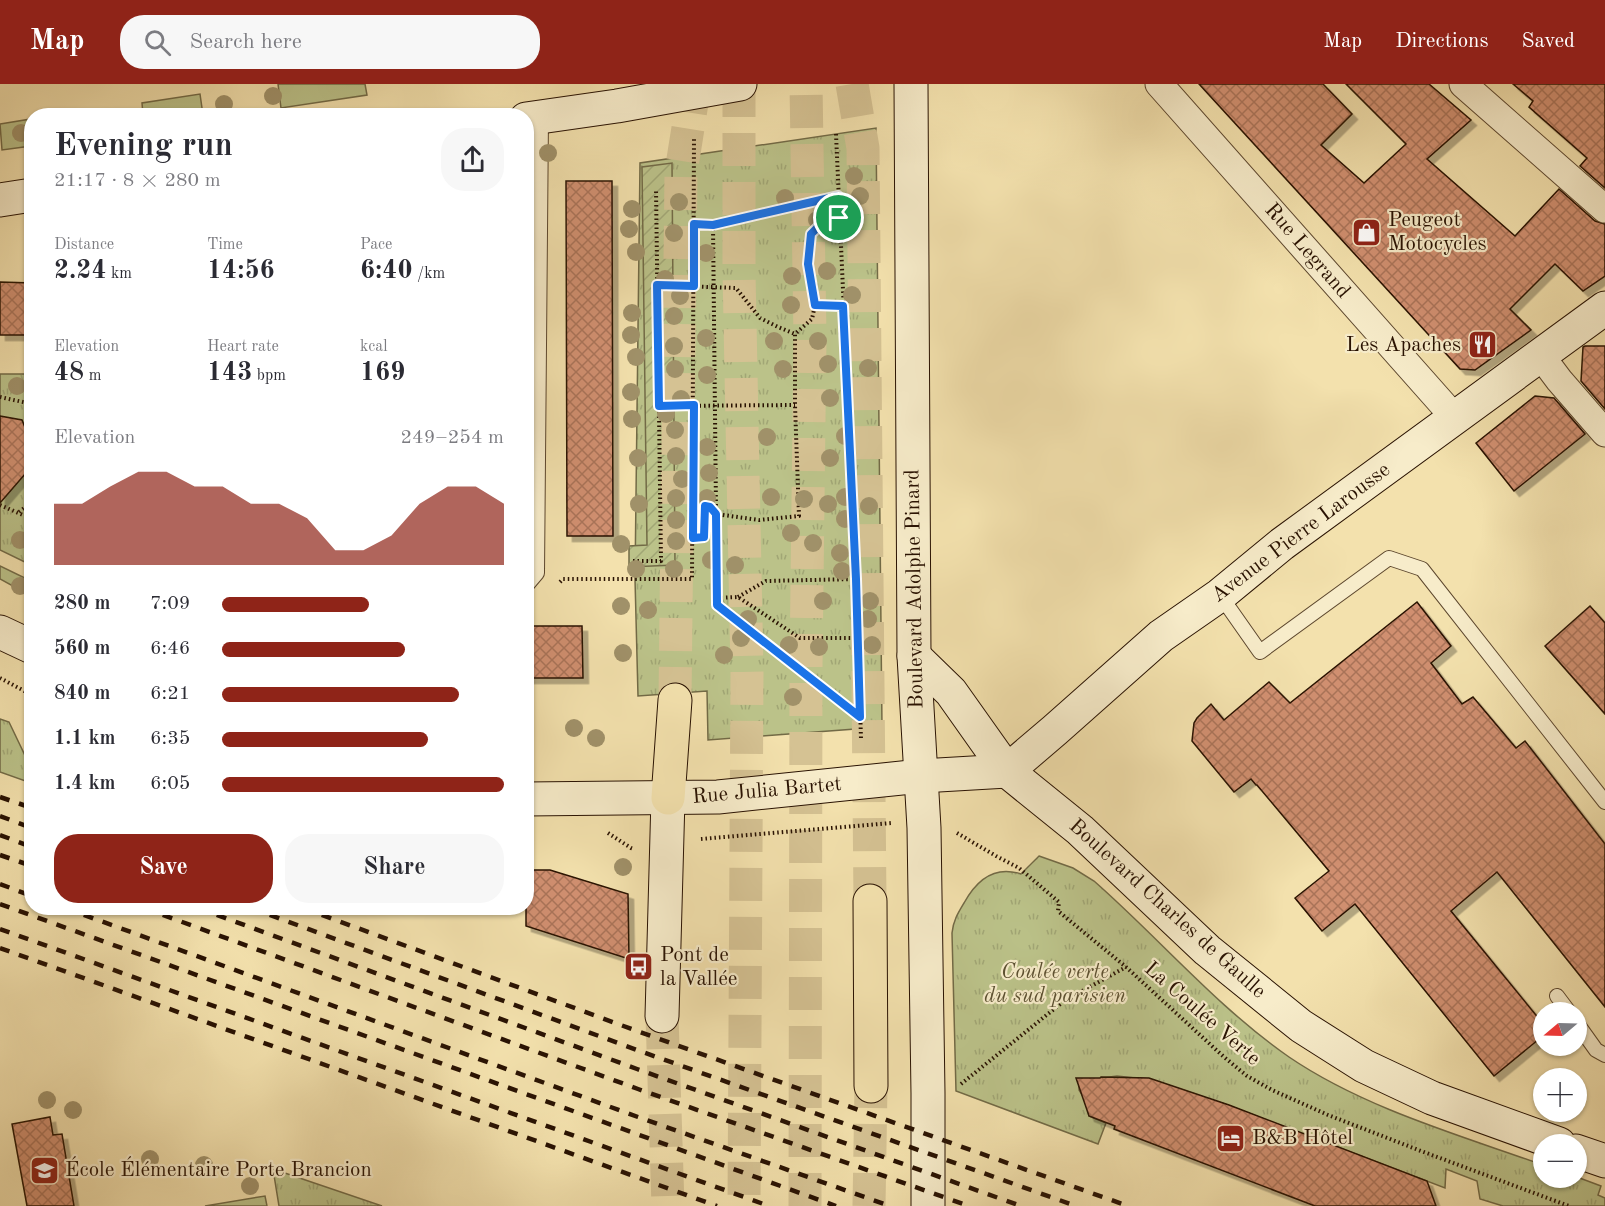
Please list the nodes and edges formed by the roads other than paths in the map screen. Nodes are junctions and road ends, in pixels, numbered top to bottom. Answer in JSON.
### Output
{"nodes":[{"id":1,"x":740,"y":84,"type":"edge"},
{"id":2,"x":911,"y":84,"type":"edge"},
{"id":3,"x":1159,"y":84,"type":"edge"},
{"id":4,"x":1463,"y":84,"type":"edge"},
{"id":5,"x":617,"y":95,"type":"edge"},
{"id":6,"x":534,"y":118,"type":"edge"},
{"id":7,"x":24,"y":196,"type":"edge"},
{"id":8,"x":0,"y":200,"type":"edge"},
{"id":9,"x":1605,"y":210,"type":"edge"},
{"id":10,"x":1605,"y":308,"type":"edge"},
{"id":11,"x":1541,"y":356,"type":"junction"},
{"id":12,"x":1455,"y":418,"type":"junction"},
{"id":13,"x":1605,"y":433,"type":"edge"},
{"id":14,"x":534,"y":577,"type":"edge"},
{"id":15,"x":1220,"y":595,"type":"junction"},
{"id":16,"x":0,"y":632,"type":"edge"},
{"id":17,"x":24,"y":643,"type":"edge"},
{"id":18,"x":914,"y":656,"type":"junction"},
{"id":19,"x":675,"y":700,"type":"tunnel mouth"},
{"id":20,"x":1007,"y":771,"type":"junction"},
{"id":21,"x":921,"y":776,"type":"junction"},
{"id":22,"x":668,"y":798,"type":"junction"},
{"id":23,"x":534,"y":799,"type":"edge"},
{"id":24,"x":1605,"y":802,"type":"edge"},
{"id":25,"x":870,"y":901,"type":"tunnel mouth"},
{"id":26,"x":1557,"y":996,"type":"dead end"},
{"id":27,"x":1562,"y":1002,"type":"edge"},
{"id":28,"x":662,"y":1016,"type":"tunnel mouth"},
{"id":29,"x":1587,"y":1037,"type":"edge"},
{"id":30,"x":1605,"y":1055,"type":"edge"},
{"id":31,"x":871,"y":1086,"type":"tunnel mouth"},
{"id":32,"x":1533,"y":1135,"type":"edge"},
{"id":33,"x":1587,"y":1155,"type":"edge"},
{"id":34,"x":1605,"y":1161,"type":"edge"},
{"id":35,"x":928,"y":1206,"type":"edge"}],
"edges":[{"from":1,"to":5,"type":"main road"},
{"from":2,"to":18,"type":"main road","name":"Boulevard Adolphe Pinard"},
{"from":3,"to":12,"type":"street","name":"Rue Legrand"},
{"from":4,"to":9,"type":"street"},
{"from":5,"to":6,"type":"main road"},
{"from":6,"to":14,"type":"lane"},
{"from":7,"to":8,"type":"main road"},
{"from":10,"to":11,"type":"main road","name":"Avenue Pierre Larousse"},
{"from":11,"to":12,"type":"main road","name":"Avenue Pierre Larousse"},
{"from":11,"to":13,"type":"street"},
{"from":12,"to":15,"type":"main road","name":"Avenue Pierre Larousse"},
{"from":15,"to":20,"type":"main road","name":"Avenue Pierre Larousse"},
{"from":15,"to":24,"type":"lane"},
{"from":16,"to":17,"type":"main road"},
{"from":18,"to":20,"type":"main road","name":"Boulevard Charles de Gaulle"},
{"from":18,"to":21,"type":"main road","name":"Boulevard Adolphe Pinard"},
{"from":19,"to":22,"type":"highway"},
{"from":20,"to":21,"type":"main road","name":"Rue Julia Bartet"},
{"from":20,"to":32,"type":"main road","name":"Boulevard Charles de Gaulle"},
{"from":21,"to":22,"type":"main road","name":"Rue Julia Bartet"},
{"from":21,"to":35,"type":"main road","name":"Boulevard Adolphe Pinard"},
{"from":22,"to":23,"type":"main road","name":"Rue Julia Bartet"},
{"from":22,"to":28,"type":"main road"},
{"from":25,"to":31,"type":"highway"},
{"from":26,"to":27,"type":"lane"},
{"from":29,"to":30,"type":"lane"},
{"from":33,"to":34,"type":"main road"}]}
